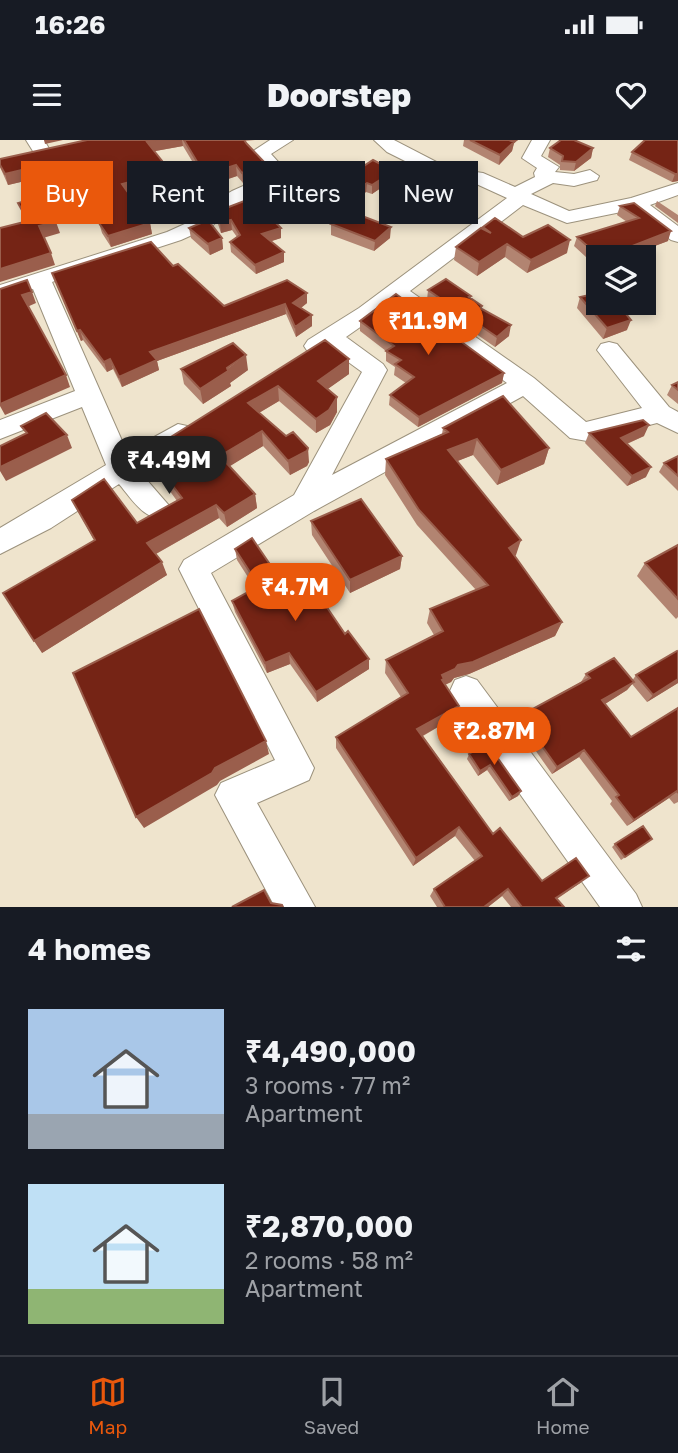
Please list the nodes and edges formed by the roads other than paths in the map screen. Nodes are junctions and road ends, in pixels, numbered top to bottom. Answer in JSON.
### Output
{"nodes":[{"id":1,"x":284,"y":140,"type":"edge"},
{"id":2,"x":383,"y":140,"type":"edge"},
{"id":3,"x":541,"y":140,"type":"edge"},
{"id":4,"x":46,"y":147,"type":"edge"},
{"id":5,"x":21,"y":157,"type":"edge"},
{"id":6,"x":590,"y":176,"type":"dead end"},
{"id":7,"x":545,"y":179,"type":"junction"},
{"id":8,"x":678,"y":189,"type":"edge"},
{"id":9,"x":518,"y":196,"type":"junction"},
{"id":10,"x":635,"y":203,"type":"junction"},
{"id":11,"x":678,"y":236,"type":"edge"},
{"id":12,"x":40,"y":280,"type":"junction"},
{"id":13,"x":395,"y":291,"type":"junction"},
{"id":14,"x":0,"y":292,"type":"edge"},
{"id":15,"x":331,"y":338,"type":"junction"},
{"id":16,"x":609,"y":350,"type":"dead end"},
{"id":17,"x":293,"y":360,"type":"edge"},
{"id":18,"x":525,"y":384,"type":"junction"},
{"id":19,"x":89,"y":395,"type":"junction"},
{"id":20,"x":201,"y":418,"type":"edge"},
{"id":21,"x":669,"y":418,"type":"edge"},
{"id":22,"x":0,"y":430,"type":"edge"},
{"id":23,"x":121,"y":469,"type":"junction"},
{"id":24,"x":304,"y":503,"type":"junction"},
{"id":25,"x":158,"y":509,"type":"edge"},
{"id":26,"x":0,"y":542,"type":"edge"},
{"id":27,"x":466,"y":691,"type":"dead end"},
{"id":28,"x":296,"y":907,"type":"edge"},
{"id":29,"x":623,"y":907,"type":"edge"}],
"edges":[{"from":1,"to":12,"type":"street"},
{"from":2,"to":9,"type":"street"},
{"from":3,"to":7,"type":"street"},
{"from":4,"to":5,"type":"street"},
{"from":6,"to":7,"type":"street"},
{"from":7,"to":9,"type":"street"},
{"from":8,"to":10,"type":"street"},
{"from":9,"to":10,"type":"street"},
{"from":9,"to":13,"type":"street"},
{"from":10,"to":11,"type":"street"},
{"from":12,"to":14,"type":"street"},
{"from":12,"to":19,"type":"street"},
{"from":13,"to":15,"type":"street"},
{"from":13,"to":18,"type":"street"},
{"from":15,"to":17,"type":"street"},
{"from":15,"to":24,"type":"street"},
{"from":16,"to":21,"type":"street"},
{"from":18,"to":21,"type":"street"},
{"from":18,"to":24,"type":"street"},
{"from":19,"to":22,"type":"street"},
{"from":19,"to":23,"type":"street"},
{"from":20,"to":23,"type":"street"},
{"from":23,"to":25,"type":"street"},
{"from":23,"to":26,"type":"street"},
{"from":24,"to":28,"type":"street"},
{"from":27,"to":29,"type":"street"}]}
